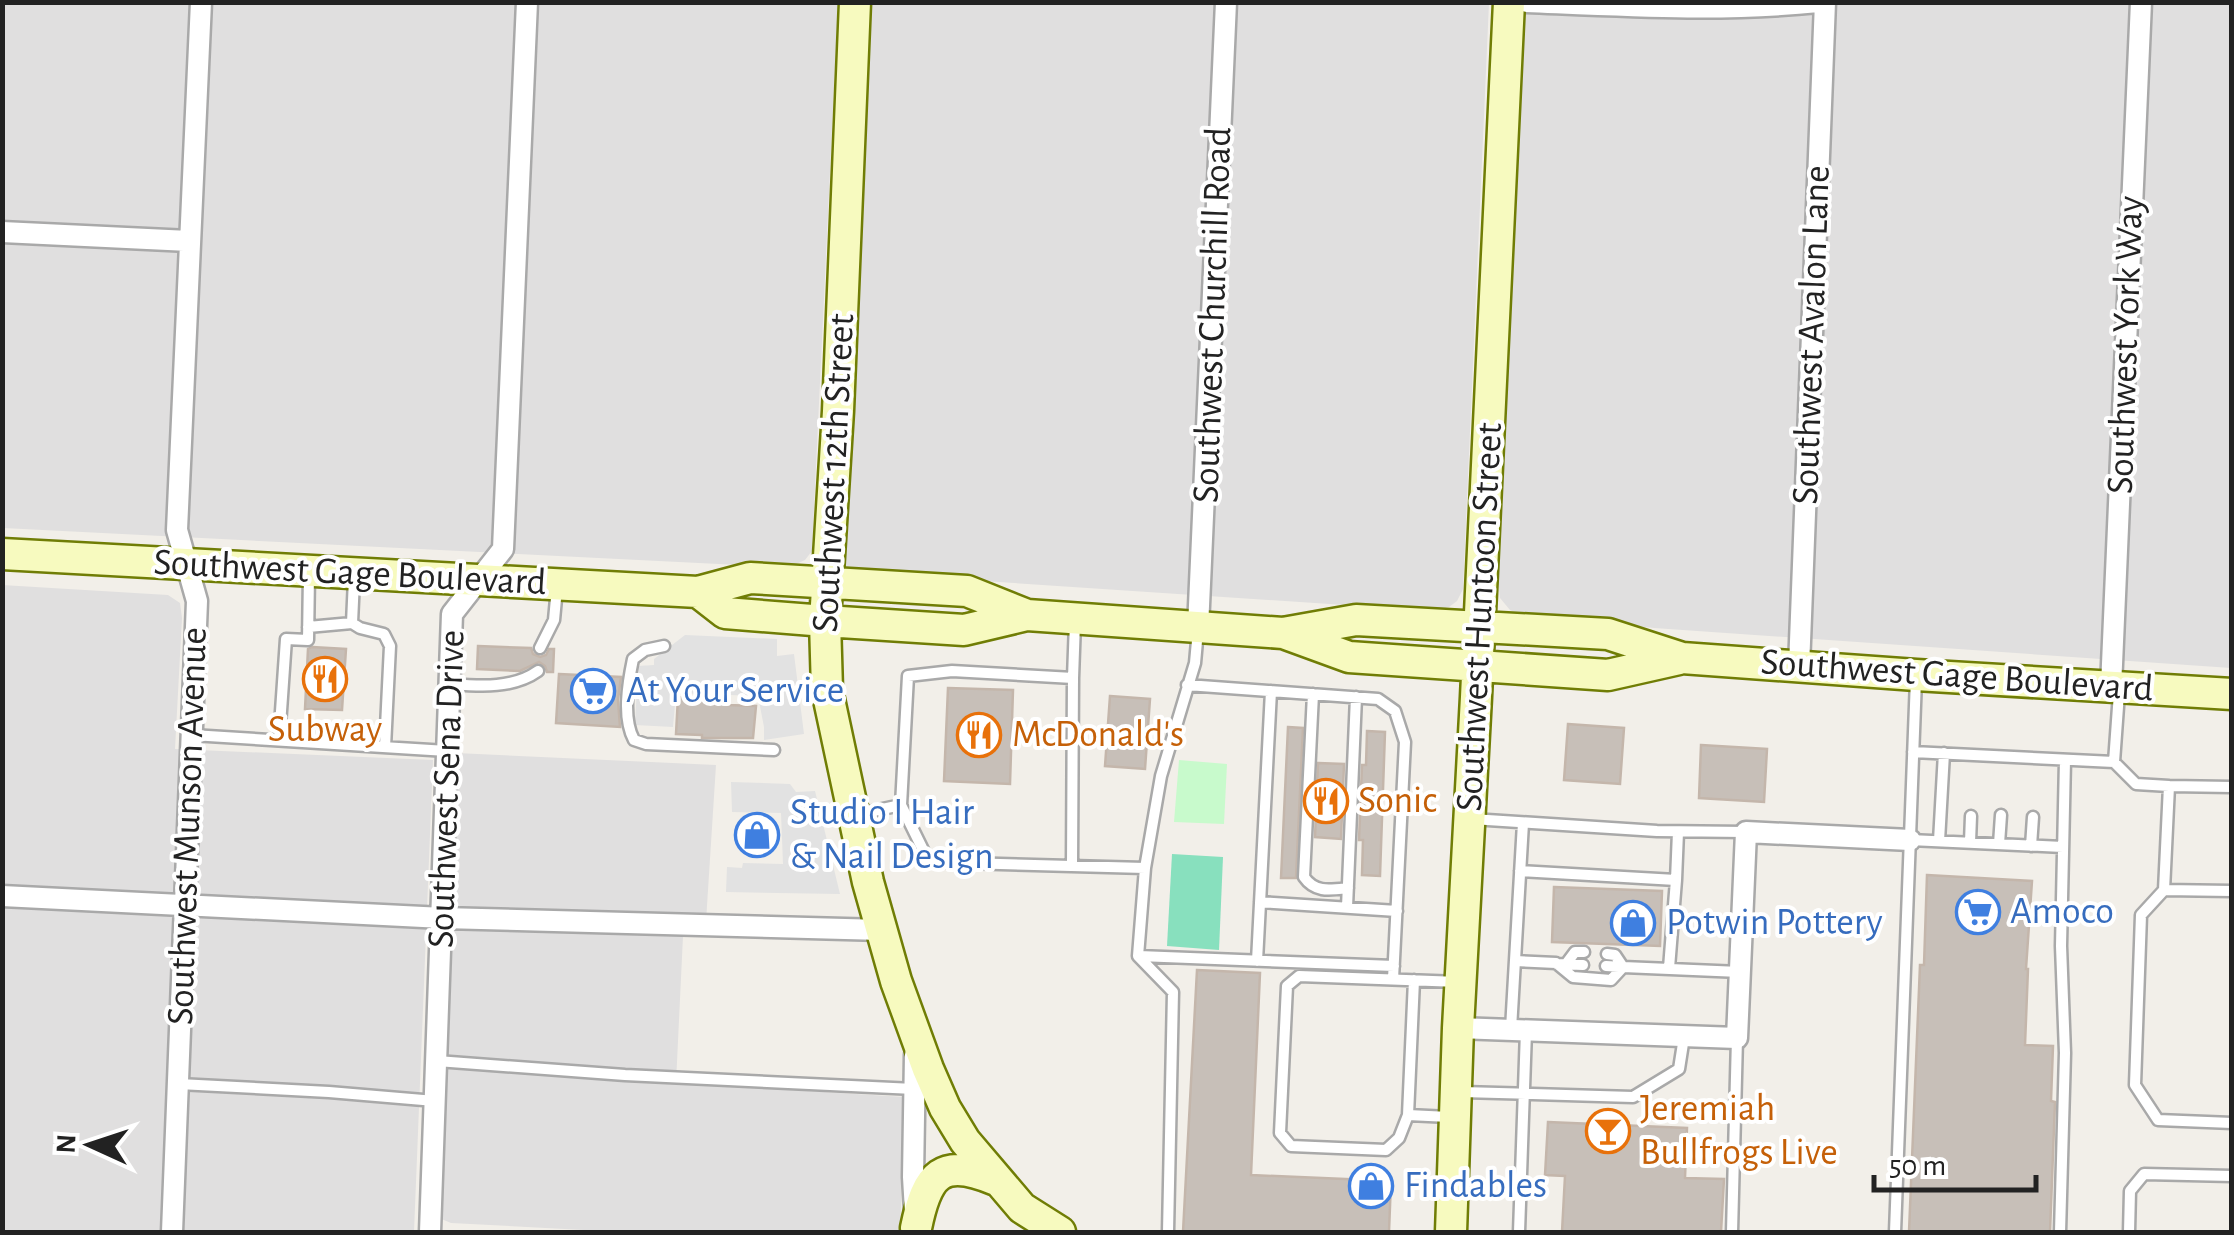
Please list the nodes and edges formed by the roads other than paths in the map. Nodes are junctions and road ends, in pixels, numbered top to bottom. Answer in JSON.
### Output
{"nodes":[{"id":1,"x":200,"y":2,"type":"edge"},
{"id":2,"x":527,"y":2,"type":"edge"},
{"id":3,"x":855,"y":2,"type":"edge"},
{"id":4,"x":1226,"y":2,"type":"edge"},
{"id":5,"x":1508,"y":2,"type":"edge"},
{"id":6,"x":1527,"y":2,"type":"edge"},
{"id":7,"x":1821,"y":2,"type":"edge"},
{"id":8,"x":2140,"y":2,"type":"edge"},
{"id":9,"x":2,"y":232,"type":"edge"},
{"id":10,"x":189,"y":241,"type":"junction"},
{"id":11,"x":2,"y":554,"type":"edge"},
{"id":12,"x":187,"y":564,"type":"junction"},
{"id":13,"x":309,"y":571,"type":"junction"},
{"id":14,"x":354,"y":574,"type":"junction"},
{"id":15,"x":476,"y":580,"type":"junction"},
{"id":16,"x":826,"y":582,"type":"junction"},
{"id":17,"x":557,"y":584,"type":"junction"},
{"id":18,"x":698,"y":592,"type":"junction"},
{"id":19,"x":1028,"y":616,"type":"junction"},
{"id":20,"x":1076,"y":619,"type":"junction"},
{"id":21,"x":825,"y":621,"type":"junction"},
{"id":22,"x":352,"y":624,"type":"junction"},
{"id":23,"x":308,"y":627,"type":"junction"},
{"id":24,"x":1479,"y":627,"type":"junction"},
{"id":25,"x":1198,"y":628,"type":"junction"},
{"id":26,"x":1283,"y":633,"type":"junction"},
{"id":27,"x":664,"y":646,"type":"dead end"},
{"id":28,"x":540,"y":648,"type":"dead end"},
{"id":29,"x":1682,"y":658,"type":"junction"},
{"id":30,"x":1478,"y":666,"type":"junction"},
{"id":31,"x":1798,"y":666,"type":"junction"},
{"id":32,"x":538,"y":672,"type":"dead end"},
{"id":33,"x":1916,"y":675,"type":"junction"},
{"id":34,"x":1073,"y":678,"type":"junction"},
{"id":35,"x":450,"y":684,"type":"junction"},
{"id":36,"x":1187,"y":685,"type":"junction"},
{"id":37,"x":2116,"y":687,"type":"junction"},
{"id":38,"x":1271,"y":691,"type":"junction"},
{"id":39,"x":1313,"y":694,"type":"junction"},
{"id":40,"x":2232,"y":694,"type":"edge"},
{"id":41,"x":1356,"y":697,"type":"junction"},
{"id":42,"x":192,"y":734,"type":"junction"},
{"id":43,"x":279,"y":740,"type":"junction"},
{"id":44,"x":385,"y":747,"type":"junction"},
{"id":45,"x":774,"y":750,"type":"dead end"},
{"id":46,"x":448,"y":752,"type":"junction"},
{"id":47,"x":1913,"y":752,"type":"junction"},
{"id":48,"x":1944,"y":753,"type":"junction"},
{"id":49,"x":1973,"y":755,"type":"junction"},
{"id":50,"x":2035,"y":758,"type":"junction"},
{"id":51,"x":2066,"y":760,"type":"junction"},
{"id":52,"x":2114,"y":762,"type":"junction"},
{"id":53,"x":1973,"y":768,"type":"dead end"},
{"id":54,"x":2034,"y":772,"type":"dead end"},
{"id":55,"x":2169,"y":786,"type":"junction"},
{"id":56,"x":2232,"y":787,"type":"edge"},
{"id":57,"x":901,"y":805,"type":"junction"},
{"id":58,"x":2001,"y":815,"type":"dead end"},
{"id":59,"x":853,"y":816,"type":"junction"},
{"id":60,"x":1971,"y":816,"type":"dead end"},
{"id":61,"x":2032,"y":817,"type":"dead end"},
{"id":62,"x":1470,"y":819,"type":"junction"},
{"id":63,"x":1522,"y":823,"type":"junction"},
{"id":64,"x":1678,"y":832,"type":"junction"},
{"id":65,"x":1746,"y":832,"type":"junction"},
{"id":66,"x":1910,"y":840,"type":"junction"},
{"id":67,"x":1939,"y":841,"type":"junction"},
{"id":68,"x":1970,"y":842,"type":"junction"},
{"id":69,"x":1999,"y":844,"type":"junction"},
{"id":70,"x":2032,"y":846,"type":"junction"},
{"id":71,"x":2064,"y":847,"type":"junction"},
{"id":72,"x":1072,"y":866,"type":"junction"},
{"id":73,"x":1145,"y":868,"type":"junction"},
{"id":74,"x":1520,"y":871,"type":"junction"},
{"id":75,"x":1676,"y":880,"type":"junction"},
{"id":76,"x":1348,"y":888,"type":"junction"},
{"id":77,"x":2164,"y":890,"type":"junction"},
{"id":78,"x":2232,"y":891,"type":"edge"},
{"id":79,"x":2,"y":896,"type":"edge"},
{"id":80,"x":1260,"y":902,"type":"junction"},
{"id":81,"x":185,"y":906,"type":"junction"},
{"id":82,"x":1347,"y":908,"type":"junction"},
{"id":83,"x":1397,"y":910,"type":"junction"},
{"id":84,"x":443,"y":918,"type":"junction"},
{"id":85,"x":882,"y":930,"type":"junction"},
{"id":86,"x":1584,"y":952,"type":"dead end"},
{"id":87,"x":1138,"y":956,"type":"junction"},
{"id":88,"x":1606,"y":960,"type":"dead end"},
{"id":89,"x":1256,"y":961,"type":"junction"},
{"id":90,"x":1515,"y":961,"type":"junction"},
{"id":91,"x":1561,"y":964,"type":"junction"},
{"id":92,"x":1583,"y":965,"type":"dead end"},
{"id":93,"x":1394,"y":966,"type":"junction"},
{"id":94,"x":1622,"y":967,"type":"junction"},
{"id":95,"x":1670,"y":968,"type":"junction"},
{"id":96,"x":1740,"y":972,"type":"junction"},
{"id":97,"x":1394,"y":980,"type":"junction"},
{"id":98,"x":1414,"y":980,"type":"junction"},
{"id":99,"x":1461,"y":982,"type":"junction"},
{"id":100,"x":912,"y":1024,"type":"junction"},
{"id":101,"x":1458,"y":1028,"type":"junction"},
{"id":102,"x":1518,"y":1030,"type":"junction"},
{"id":103,"x":1684,"y":1036,"type":"junction"},
{"id":104,"x":1736,"y":1038,"type":"junction"},
{"id":105,"x":437,"y":1061,"type":"junction"},
{"id":106,"x":178,"y":1084,"type":"junction"},
{"id":107,"x":915,"y":1089,"type":"junction"},
{"id":108,"x":1524,"y":1094,"type":"junction"},
{"id":109,"x":435,"y":1102,"type":"junction"},
{"id":110,"x":1456,"y":1105,"type":"junction"},
{"id":111,"x":1408,"y":1115,"type":"junction"},
{"id":112,"x":2232,"y":1124,"type":"edge"},
{"id":113,"x":2232,"y":1176,"type":"edge"},
{"id":114,"x":996,"y":1180,"type":"junction"},
{"id":115,"x":916,"y":1230,"type":"edge"},
{"id":116,"x":172,"y":1232,"type":"edge"},
{"id":117,"x":430,"y":1232,"type":"edge"},
{"id":118,"x":1060,"y":1232,"type":"edge"},
{"id":119,"x":1168,"y":1232,"type":"edge"},
{"id":120,"x":1451,"y":1232,"type":"edge"},
{"id":121,"x":1519,"y":1232,"type":"edge"},
{"id":122,"x":1732,"y":1232,"type":"edge"},
{"id":123,"x":1895,"y":1232,"type":"edge"},
{"id":124,"x":2060,"y":1232,"type":"edge"},
{"id":125,"x":2129,"y":1232,"type":"edge"}],
"edges":[{"from":1,"to":10,"type":"street","name":"Southwest Munson Avenue"},
{"from":2,"to":15,"type":"street","name":"Southwest Sena Drive"},
{"from":3,"to":16,"type":"main road","name":"Southwest 12th Street"},
{"from":4,"to":25,"type":"street","name":"Southwest Churchill Road"},
{"from":5,"to":24,"type":"main road","name":"Southwest Huntoon Street"},
{"from":6,"to":7,"type":"street"},
{"from":7,"to":31,"type":"street","name":"Southwest Avalon Lane"},
{"from":8,"to":37,"type":"street","name":"Southwest York Way"},
{"from":9,"to":10,"type":"street"},
{"from":10,"to":12,"type":"street","name":"Southwest Munson Avenue"},
{"from":11,"to":12,"type":"main road","name":"Southwest Gage Boulevard"},
{"from":12,"to":13,"type":"main road","name":"Southwest Gage Boulevard"},
{"from":12,"to":42,"type":"street","name":"Southwest Munson Avenue"},
{"from":13,"to":14,"type":"main road","name":"Southwest Gage Boulevard"},
{"from":13,"to":23,"type":"lane"},
{"from":14,"to":15,"type":"main road","name":"Southwest Gage Boulevard"},
{"from":14,"to":22,"type":"lane"},
{"from":15,"to":17,"type":"main road","name":"Southwest Gage Boulevard"},
{"from":15,"to":35,"type":"street","name":"Southwest Sena Drive"},
{"from":16,"to":18,"type":"main road","name":"Southwest Gage Boulevard"},
{"from":16,"to":19,"type":"main road","name":"Southwest Gage Boulevard"},
{"from":16,"to":21,"type":"main road","name":"Southwest 12th Street"},
{"from":17,"to":18,"type":"main road","name":"Southwest Gage Boulevard"},
{"from":17,"to":28,"type":"lane"},
{"from":18,"to":21,"type":"main road","name":"Southwest Gage Boulevard"},
{"from":19,"to":20,"type":"main road","name":"Southwest Gage Boulevard"},
{"from":19,"to":21,"type":"main road","name":"Southwest Gage Boulevard"},
{"from":20,"to":25,"type":"main road","name":"Southwest Gage Boulevard"},
{"from":20,"to":34,"type":"lane"},
{"from":21,"to":59,"type":"main road","name":"Southwest 12th Street"},
{"from":22,"to":23,"type":"lane"},
{"from":22,"to":44,"type":"lane"},
{"from":23,"to":43,"type":"lane"},
{"from":24,"to":26,"type":"main road","name":"Southwest Gage Boulevard"},
{"from":24,"to":29,"type":"main road","name":"Southwest Gage Boulevard"},
{"from":24,"to":30,"type":"main road","name":"Southwest Huntoon Street"},
{"from":25,"to":26,"type":"main road","name":"Southwest Gage Boulevard"},
{"from":25,"to":36,"type":"lane"},
{"from":26,"to":30,"type":"main road","name":"Southwest Gage Boulevard"},
{"from":27,"to":45,"type":"lane"},
{"from":29,"to":30,"type":"main road","name":"Southwest Gage Boulevard"},
{"from":29,"to":31,"type":"main road","name":"Southwest Gage Boulevard"},
{"from":30,"to":62,"type":"main road","name":"Southwest Huntoon Street"},
{"from":31,"to":33,"type":"main road","name":"Southwest Gage Boulevard"},
{"from":32,"to":35,"type":"lane"},
{"from":33,"to":37,"type":"main road","name":"Southwest Gage Boulevard"},
{"from":33,"to":47,"type":"lane"},
{"from":34,"to":57,"type":"lane"},
{"from":34,"to":72,"type":"lane"},
{"from":35,"to":46,"type":"street","name":"Southwest Sena Drive"},
{"from":36,"to":38,"type":"lane"},
{"from":36,"to":73,"type":"lane"},
{"from":37,"to":40,"type":"main road","name":"Southwest Gage Boulevard"},
{"from":37,"to":52,"type":"lane"},
{"from":38,"to":39,"type":"lane"},
{"from":38,"to":80,"type":"lane"},
{"from":39,"to":41,"type":"lane"},
{"from":39,"to":76,"type":"lane"},
{"from":41,"to":76,"type":"lane"},
{"from":41,"to":83,"type":"lane"},
{"from":42,"to":43,"type":"lane"},
{"from":42,"to":81,"type":"street","name":"Southwest Munson Avenue"},
{"from":43,"to":44,"type":"lane"},
{"from":44,"to":46,"type":"lane"},
{"from":46,"to":84,"type":"street","name":"Southwest Sena Drive"},
{"from":47,"to":48,"type":"lane"},
{"from":47,"to":66,"type":"lane"},
{"from":48,"to":49,"type":"lane"},
{"from":48,"to":67,"type":"lane"},
{"from":49,"to":50,"type":"lane"},
{"from":49,"to":53,"type":"lane"},
{"from":50,"to":51,"type":"lane"},
{"from":50,"to":54,"type":"lane"},
{"from":51,"to":52,"type":"lane"},
{"from":51,"to":71,"type":"lane"},
{"from":52,"to":55,"type":"lane"},
{"from":55,"to":56,"type":"lane"},
{"from":55,"to":77,"type":"lane"},
{"from":57,"to":59,"type":"lane"},
{"from":57,"to":72,"type":"lane"},
{"from":58,"to":69,"type":"lane"},
{"from":59,"to":85,"type":"main road","name":"Southwest 12th Street"},
{"from":60,"to":68,"type":"lane"},
{"from":61,"to":70,"type":"lane"},
{"from":62,"to":63,"type":"lane"},
{"from":62,"to":99,"type":"main road","name":"Southwest Huntoon Street"},
{"from":63,"to":64,"type":"lane"},
{"from":63,"to":74,"type":"lane"},
{"from":64,"to":65,"type":"lane"},
{"from":64,"to":75,"type":"lane"},
{"from":65,"to":66,"type":"street"},
{"from":65,"to":96,"type":"street"},
{"from":66,"to":67,"type":"lane"},
{"from":66,"to":123,"type":"lane"},
{"from":67,"to":68,"type":"lane"},
{"from":68,"to":69,"type":"lane"},
{"from":69,"to":70,"type":"lane"},
{"from":70,"to":71,"type":"lane"},
{"from":71,"to":124,"type":"lane"},
{"from":72,"to":73,"type":"lane"},
{"from":73,"to":87,"type":"lane"},
{"from":74,"to":75,"type":"lane"},
{"from":74,"to":90,"type":"lane"},
{"from":75,"to":95,"type":"lane"},
{"from":76,"to":82,"type":"lane"},
{"from":77,"to":78,"type":"lane"},
{"from":77,"to":112,"type":"lane"},
{"from":79,"to":81,"type":"street"},
{"from":80,"to":82,"type":"lane"},
{"from":80,"to":89,"type":"lane"},
{"from":81,"to":84,"type":"street"},
{"from":81,"to":106,"type":"street","name":"Southwest Munson Avenue"},
{"from":82,"to":83,"type":"lane"},
{"from":83,"to":93,"type":"lane"},
{"from":84,"to":85,"type":"street"},
{"from":84,"to":105,"type":"street","name":"Southwest Sena Drive"},
{"from":85,"to":100,"type":"main road","name":"Southwest 12th Street"},
{"from":86,"to":91,"type":"lane"},
{"from":87,"to":89,"type":"lane"},
{"from":87,"to":119,"type":"lane"},
{"from":88,"to":94,"type":"lane"},
{"from":89,"to":93,"type":"lane"},
{"from":90,"to":91,"type":"lane"},
{"from":90,"to":102,"type":"lane"},
{"from":91,"to":92,"type":"lane"},
{"from":91,"to":94,"type":"lane"},
{"from":93,"to":97,"type":"lane"},
{"from":94,"to":95,"type":"lane"},
{"from":95,"to":96,"type":"lane"},
{"from":96,"to":104,"type":"street"},
{"from":97,"to":98,"type":"lane"},
{"from":97,"to":111,"type":"lane"},
{"from":98,"to":99,"type":"lane"},
{"from":98,"to":111,"type":"lane"},
{"from":99,"to":101,"type":"main road","name":"Southwest Huntoon Street"},
{"from":100,"to":107,"type":"street","name":"Southwest 12th Street"},
{"from":100,"to":114,"type":"main road"},
{"from":101,"to":102,"type":"street"},
{"from":101,"to":110,"type":"main road","name":"Southwest Huntoon Street"},
{"from":102,"to":103,"type":"street"},
{"from":102,"to":108,"type":"lane"},
{"from":103,"to":104,"type":"street"},
{"from":103,"to":108,"type":"lane"},
{"from":104,"to":122,"type":"lane"},
{"from":105,"to":107,"type":"lane"},
{"from":105,"to":109,"type":"street","name":"Southwest Sena Drive"},
{"from":106,"to":109,"type":"lane"},
{"from":106,"to":116,"type":"street","name":"Southwest Munson Avenue"},
{"from":107,"to":115,"type":"street","name":"Southwest 12th Street"},
{"from":108,"to":110,"type":"lane"},
{"from":108,"to":121,"type":"lane"},
{"from":109,"to":117,"type":"street","name":"Southwest Sena Drive"},
{"from":110,"to":111,"type":"lane"},
{"from":110,"to":120,"type":"main road","name":"Southwest Huntoon Street"},
{"from":113,"to":125,"type":"lane"},
{"from":114,"to":115,"type":"main road"},
{"from":114,"to":118,"type":"main road"}]}
